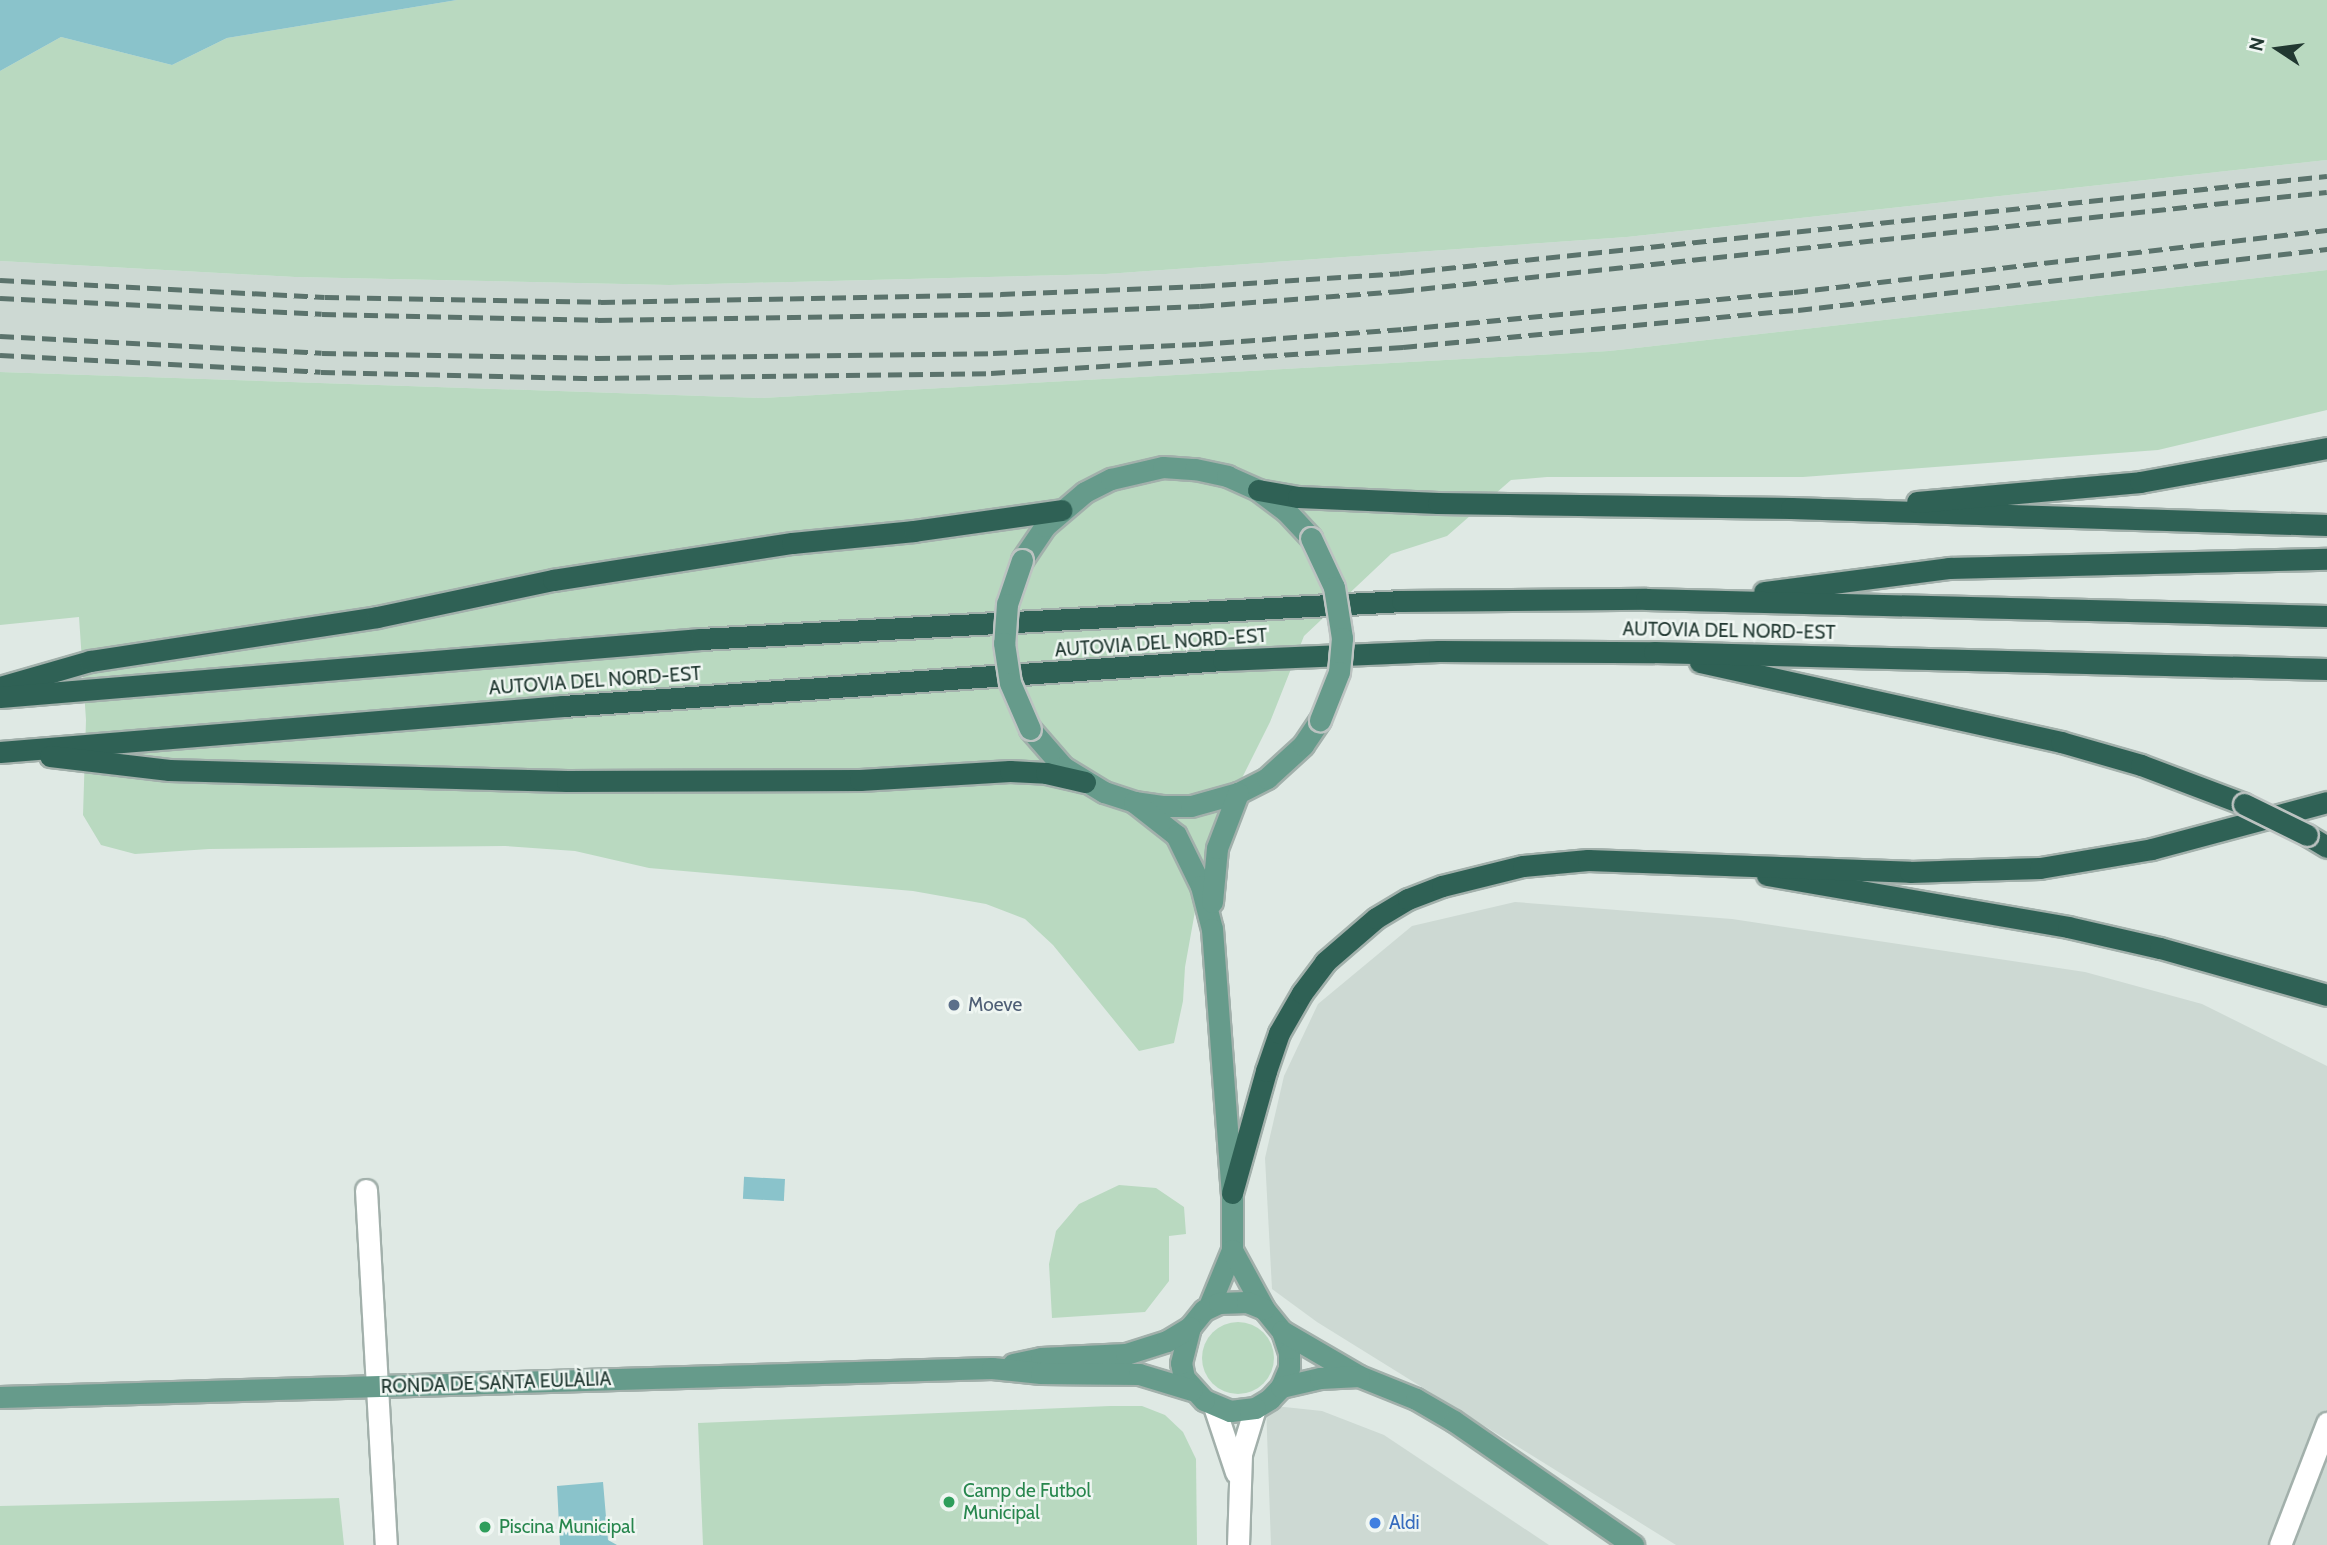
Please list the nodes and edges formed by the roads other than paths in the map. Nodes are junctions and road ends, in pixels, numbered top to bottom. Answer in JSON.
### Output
{"nodes":[{"id":1,"x":2327,"y":448,"type":"edge"},
{"id":2,"x":1258,"y":490,"type":"junction"},
{"id":3,"x":1062,"y":509,"type":"junction"},
{"id":4,"x":1833,"y":510,"type":"junction"},
{"id":5,"x":2327,"y":526,"type":"edge"},
{"id":6,"x":2327,"y":559,"type":"edge"},
{"id":7,"x":1711,"y":601,"type":"junction"},
{"id":8,"x":2327,"y":616,"type":"edge"},
{"id":9,"x":1654,"y":652,"type":"junction"},
{"id":10,"x":2327,"y":669,"type":"edge"},
{"id":11,"x":0,"y":687,"type":"edge"},
{"id":12,"x":0,"y":697,"type":"edge"},
{"id":13,"x":5,"y":751,"type":"edge"},
{"id":14,"x":1085,"y":782,"type":"junction"},
{"id":15,"x":1238,"y":793,"type":"junction"},
{"id":16,"x":1134,"y":802,"type":"junction"},
{"id":17,"x":2327,"y":802,"type":"edge"},
{"id":18,"x":2327,"y":847,"type":"edge"},
{"id":19,"x":1717,"y":864,"type":"junction"},
{"id":20,"x":1212,"y":929,"type":"junction"},
{"id":21,"x":2327,"y":995,"type":"edge"},
{"id":22,"x":366,"y":1190,"type":"dead end"},
{"id":23,"x":1231,"y":1193,"type":"junction"},
{"id":24,"x":1232,"y":1250,"type":"junction"},
{"id":25,"x":1209,"y":1306,"type":"junction"},
{"id":26,"x":1264,"y":1309,"type":"junction"},
{"id":27,"x":1190,"y":1327,"type":"junction"},
{"id":28,"x":1282,"y":1331,"type":"junction"},
{"id":29,"x":992,"y":1368,"type":"junction"},
{"id":30,"x":1359,"y":1376,"type":"junction"},
{"id":31,"x":378,"y":1387,"type":"junction"},
{"id":32,"x":1281,"y":1387,"type":"junction"},
{"id":33,"x":1192,"y":1390,"type":"junction"},
{"id":34,"x":0,"y":1397,"type":"edge"},
{"id":35,"x":1214,"y":1406,"type":"junction"},
{"id":36,"x":1255,"y":1408,"type":"junction"},
{"id":37,"x":2327,"y":1423,"type":"edge"},
{"id":38,"x":1238,"y":1481,"type":"junction"},
{"id":39,"x":1624,"y":1541,"type":"edge"},
{"id":40,"x":386,"y":1545,"type":"edge"},
{"id":41,"x":1238,"y":1545,"type":"edge"},
{"id":42,"x":2280,"y":1545,"type":"edge"}],
"edges":[{"from":1,"to":4,"type":"highway"},
{"from":2,"to":3,"type":"main road"},
{"from":2,"to":4,"type":"highway"},
{"from":2,"to":15,"type":"main road","bridge":true},
{"from":3,"to":11,"type":"highway"},
{"from":3,"to":14,"type":"main road","bridge":true},
{"from":4,"to":5,"type":"highway"},
{"from":6,"to":7,"type":"highway"},
{"from":7,"to":8,"type":"highway","name":"AUTOVIA DEL NORD-EST"},
{"from":7,"to":12,"type":"highway","name":"AUTOVIA DEL NORD-EST"},
{"from":9,"to":10,"type":"highway","name":"AUTOVIA DEL NORD-EST"},
{"from":9,"to":13,"type":"highway","name":"AUTOVIA DEL NORD-EST"},
{"from":9,"to":18,"type":"highway","bridge":true},
{"from":13,"to":14,"type":"highway"},
{"from":14,"to":16,"type":"main road"},
{"from":15,"to":16,"type":"main road"},
{"from":15,"to":20,"type":"main road"},
{"from":16,"to":20,"type":"main road"},
{"from":17,"to":19,"type":"highway"},
{"from":19,"to":21,"type":"highway"},
{"from":19,"to":23,"type":"highway"},
{"from":20,"to":23,"type":"main road"},
{"from":22,"to":31,"type":"street"},
{"from":23,"to":24,"type":"main road"},
{"from":24,"to":25,"type":"main road"},
{"from":24,"to":26,"type":"main road"},
{"from":25,"to":26,"type":"main road"},
{"from":25,"to":27,"type":"main road"},
{"from":26,"to":28,"type":"main road"},
{"from":27,"to":29,"type":"main road","name":"RONDA DE SANTA EULÀLIA"},
{"from":27,"to":33,"type":"main road"},
{"from":28,"to":30,"type":"main road"},
{"from":28,"to":32,"type":"main road"},
{"from":29,"to":31,"type":"main road","name":"RONDA DE SANTA EULÀLIA"},
{"from":29,"to":33,"type":"main road","name":"RONDA DE SANTA EULÀLIA"},
{"from":30,"to":32,"type":"main road"},
{"from":30,"to":39,"type":"main road"},
{"from":31,"to":34,"type":"main road","name":"RONDA DE SANTA EULÀLIA"},
{"from":31,"to":40,"type":"street"},
{"from":32,"to":36,"type":"main road"},
{"from":33,"to":35,"type":"main road"},
{"from":35,"to":36,"type":"main road"},
{"from":35,"to":38,"type":"street"},
{"from":36,"to":38,"type":"street"},
{"from":37,"to":42,"type":"street"},
{"from":38,"to":41,"type":"street"}]}
